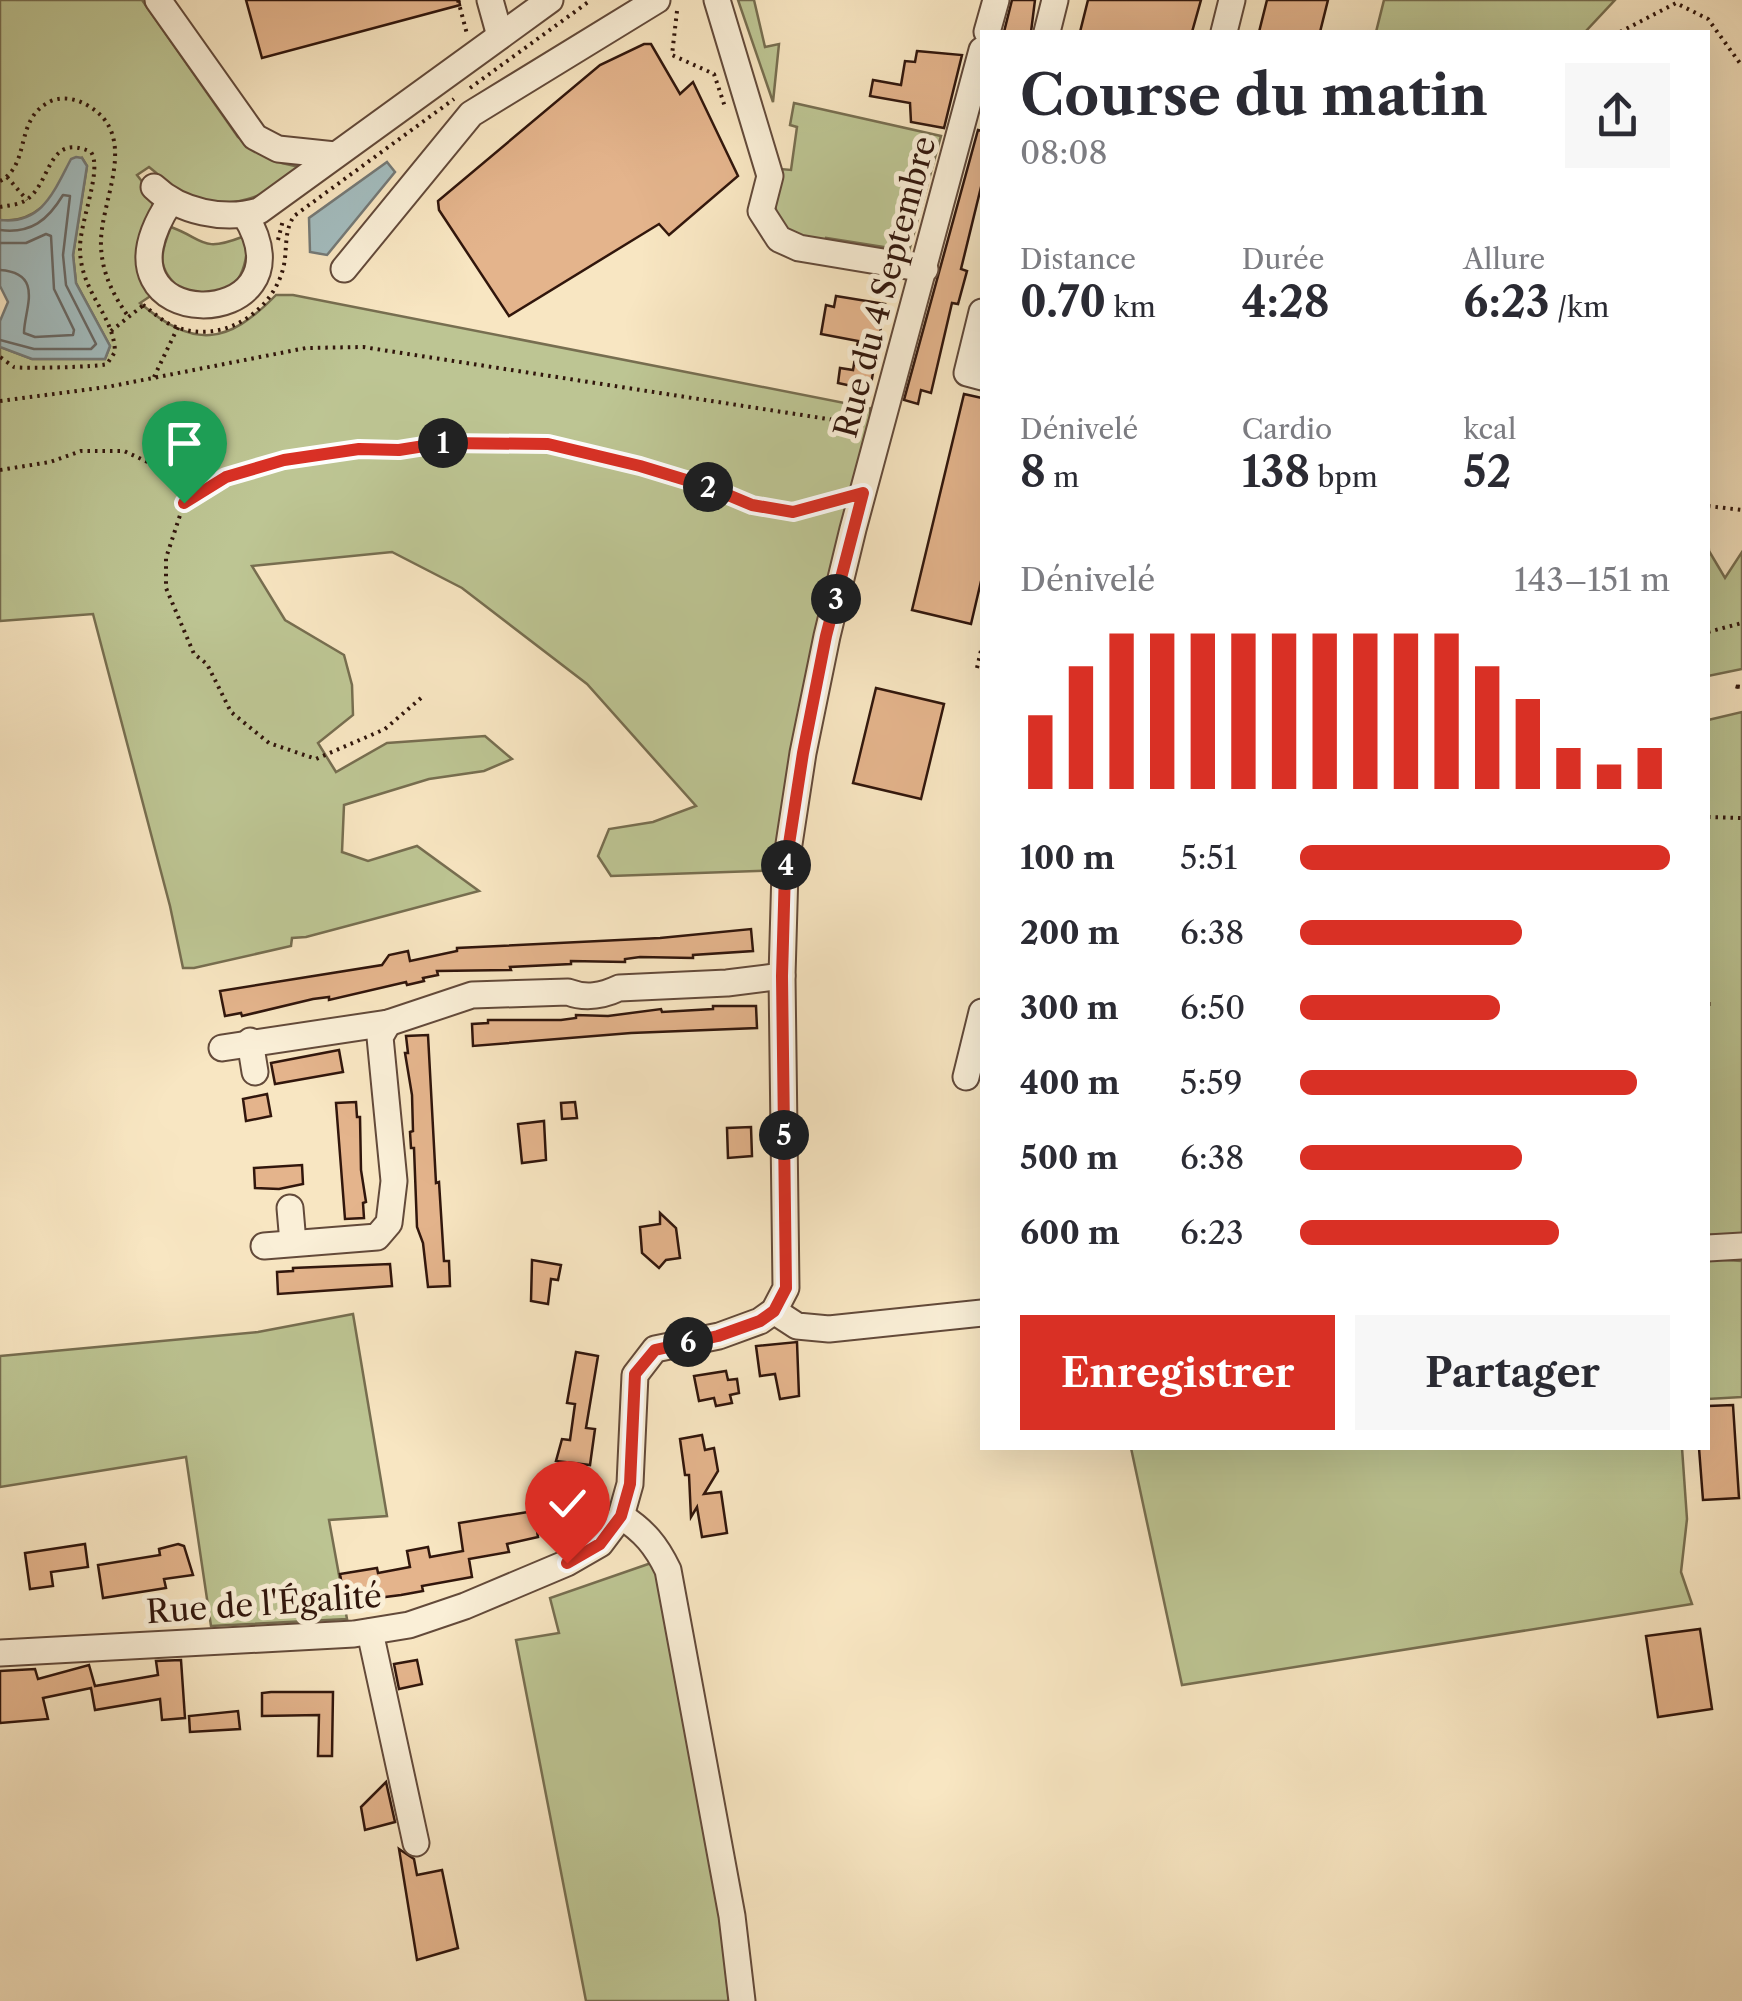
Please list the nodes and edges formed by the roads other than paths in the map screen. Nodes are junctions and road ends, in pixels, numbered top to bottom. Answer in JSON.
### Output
{"nodes":[{"id":1,"x":158,"y":0,"type":"edge"},
{"id":2,"x":490,"y":0,"type":"edge"},
{"id":3,"x":550,"y":0,"type":"edge"},
{"id":4,"x":657,"y":0,"type":"edge"},
{"id":5,"x":717,"y":0,"type":"edge"},
{"id":6,"x":996,"y":0,"type":"edge"},
{"id":7,"x":1055,"y":0,"type":"edge"},
{"id":8,"x":1232,"y":0,"type":"edge"},
{"id":9,"x":624,"y":8,"type":"edge"},
{"id":10,"x":988,"y":30,"type":"edge"},
{"id":11,"x":1048,"y":30,"type":"edge"},
{"id":12,"x":1224,"y":30,"type":"edge"},
{"id":13,"x":500,"y":36,"type":"junction"},
{"id":14,"x":980,"y":58,"type":"edge"},
{"id":15,"x":335,"y":155,"type":"junction"},
{"id":16,"x":245,"y":215,"type":"junction"},
{"id":17,"x":344,"y":269,"type":"dead end"},
{"id":18,"x":924,"y":270,"type":"junction"},
{"id":19,"x":980,"y":320,"type":"edge"},
{"id":20,"x":980,"y":376,"type":"edge"},
{"id":21,"x":782,"y":976,"type":"junction"},
{"id":22,"x":980,"y":1020,"type":"edge"},
{"id":23,"x":388,"y":1022,"type":"junction"},
{"id":24,"x":250,"y":1042,"type":"junction"},
{"id":25,"x":222,"y":1048,"type":"dead end"},
{"id":26,"x":255,"y":1072,"type":"dead end"},
{"id":27,"x":966,"y":1077,"type":"dead end"},
{"id":28,"x":290,"y":1208,"type":"dead end"},
{"id":29,"x":293,"y":1244,"type":"junction"},
{"id":30,"x":264,"y":1246,"type":"dead end"},
{"id":31,"x":1742,"y":1246,"type":"edge"},
{"id":32,"x":1710,"y":1248,"type":"edge"},
{"id":33,"x":774,"y":1311,"type":"junction"},
{"id":34,"x":980,"y":1313,"type":"edge"},
{"id":35,"x":621,"y":1516,"type":"junction"},
{"id":36,"x":370,"y":1632,"type":"junction"},
{"id":37,"x":0,"y":1653,"type":"edge"},
{"id":38,"x":416,"y":1843,"type":"dead end"},
{"id":39,"x":742,"y":2001,"type":"edge"}],
"edges":[{"from":1,"to":15,"type":"street"},
{"from":2,"to":13,"type":"street"},
{"from":3,"to":13,"type":"street"},
{"from":4,"to":9,"type":"street"},
{"from":5,"to":18,"type":"street"},
{"from":6,"to":10,"type":"street"},
{"from":7,"to":11,"type":"street"},
{"from":8,"to":12,"type":"street"},
{"from":9,"to":17,"type":"street"},
{"from":13,"to":15,"type":"street"},
{"from":14,"to":18,"type":"street","name":"Rue du 4 Septembre"},
{"from":15,"to":16,"type":"street"},
{"from":16,"to":16,"type":"street"},
{"from":18,"to":21,"type":"street","name":"Rue du 4 Septembre"},
{"from":19,"to":20,"type":"street"},
{"from":21,"to":23,"type":"street"},
{"from":21,"to":33,"type":"street","name":"Rue du 4 Septembre"},
{"from":22,"to":27,"type":"street"},
{"from":23,"to":24,"type":"street"},
{"from":23,"to":29,"type":"street"},
{"from":24,"to":25,"type":"street"},
{"from":24,"to":26,"type":"street"},
{"from":28,"to":29,"type":"street"},
{"from":29,"to":30,"type":"street"},
{"from":31,"to":32,"type":"street"},
{"from":33,"to":34,"type":"street"},
{"from":33,"to":35,"type":"street"},
{"from":35,"to":36,"type":"street","name":"Rue de l'Égalité"},
{"from":35,"to":39,"type":"street"},
{"from":36,"to":37,"type":"street","name":"Rue de l'Égalité"},
{"from":36,"to":38,"type":"street"}]}
